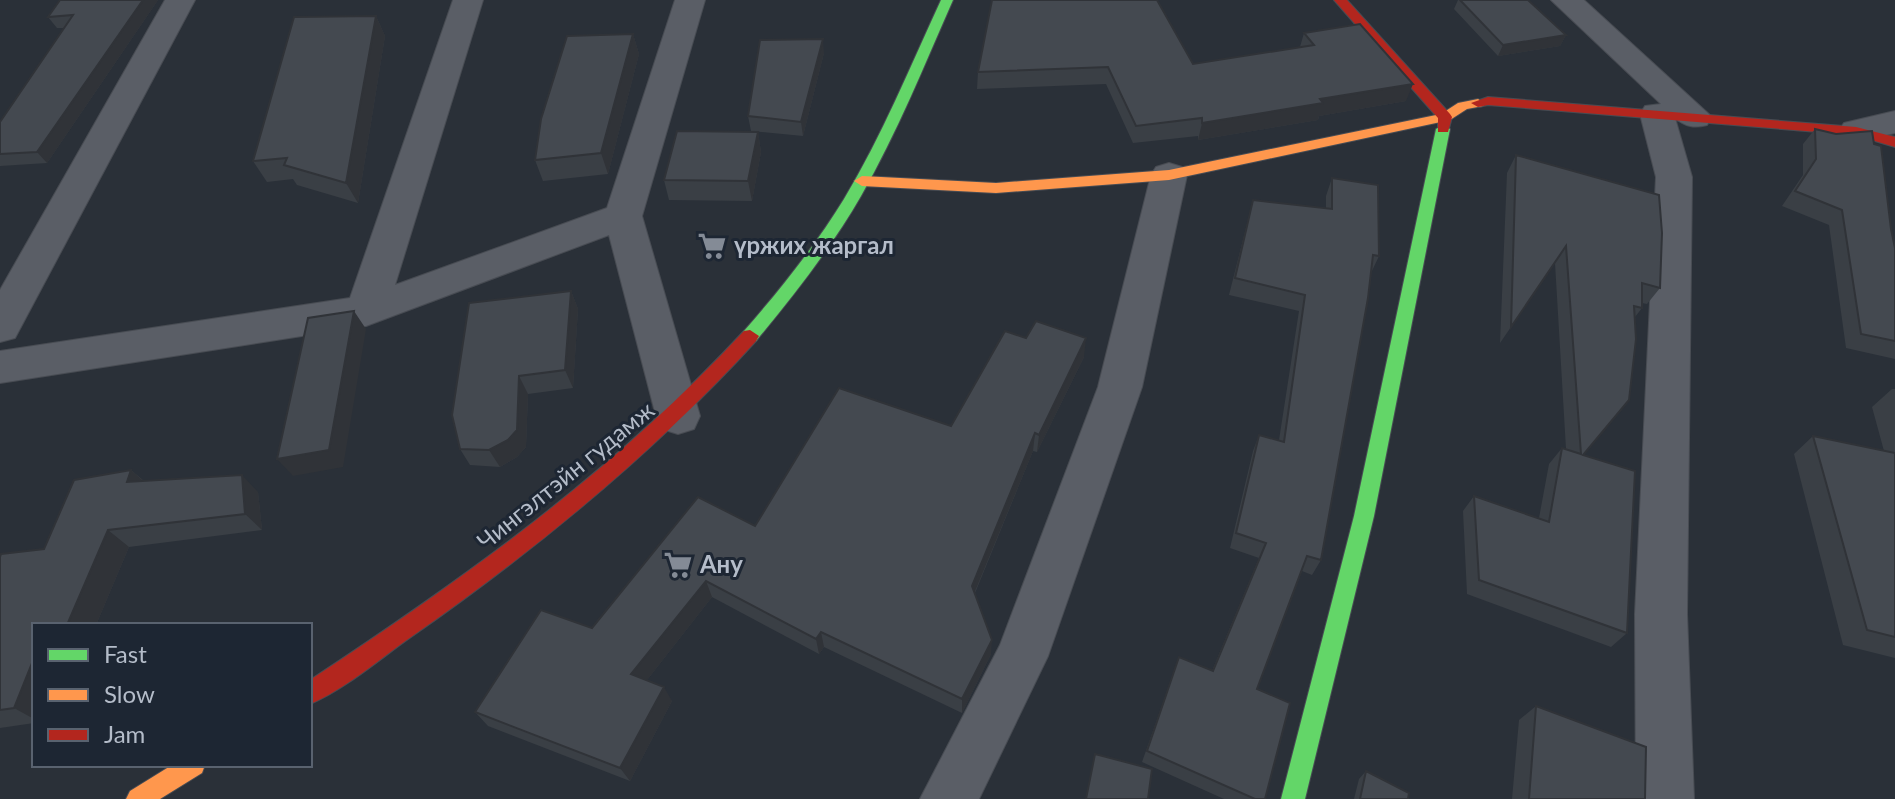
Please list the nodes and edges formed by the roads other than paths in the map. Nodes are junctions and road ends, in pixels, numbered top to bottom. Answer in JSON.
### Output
{"nodes":[{"id":1,"x":180,"y":0,"type":"edge"},
{"id":2,"x":468,"y":0,"type":"edge"},
{"id":3,"x":690,"y":0,"type":"edge"},
{"id":4,"x":947,"y":0,"type":"edge"},
{"id":5,"x":1340,"y":0,"type":"edge"},
{"id":6,"x":1566,"y":0,"type":"edge"},
{"id":7,"x":1676,"y":115,"type":"junction"},
{"id":8,"x":1445,"y":117,"type":"junction"},
{"id":9,"x":1895,"y":122,"type":"edge"},
{"id":10,"x":1856,"y":131,"type":"junction"},
{"id":11,"x":1895,"y":142,"type":"edge"},
{"id":12,"x":1169,"y":175,"type":"junction"},
{"id":13,"x":862,"y":181,"type":"junction"},
{"id":14,"x":623,"y":216,"type":"junction"},
{"id":15,"x":366,"y":311,"type":"junction"},
{"id":16,"x":0,"y":327,"type":"edge"},
{"id":17,"x":0,"y":367,"type":"edge"},
{"id":18,"x":678,"y":416,"type":"junction"},
{"id":19,"x":312,"y":692,"type":"edge"},
{"id":20,"x":191,"y":767,"type":"edge"},
{"id":21,"x":138,"y":799,"type":"edge"},
{"id":22,"x":949,"y":799,"type":"edge"},
{"id":23,"x":1293,"y":799,"type":"edge"},
{"id":24,"x":1665,"y":799,"type":"edge"}],
"edges":[{"from":1,"to":16,"type":"street"},
{"from":2,"to":15,"type":"street"},
{"from":3,"to":14,"type":"street"},
{"from":4,"to":13,"type":"street","name":"Чингэлтэйн гудамж"},
{"from":5,"to":8,"type":"street"},
{"from":6,"to":7,"type":"street"},
{"from":7,"to":8,"type":"street"},
{"from":7,"to":10,"type":"street"},
{"from":7,"to":24,"type":"street"},
{"from":8,"to":12,"type":"street"},
{"from":8,"to":23,"type":"street"},
{"from":9,"to":10,"type":"street"},
{"from":10,"to":11,"type":"street"},
{"from":12,"to":13,"type":"street"},
{"from":12,"to":22,"type":"street"},
{"from":13,"to":18,"type":"street","name":"Чингэлтэйн гудамж"},
{"from":14,"to":15,"type":"street"},
{"from":14,"to":18,"type":"street"},
{"from":15,"to":17,"type":"street"},
{"from":18,"to":19,"type":"street","name":"Чингэлтэйн гудамж"},
{"from":20,"to":21,"type":"street"}]}
